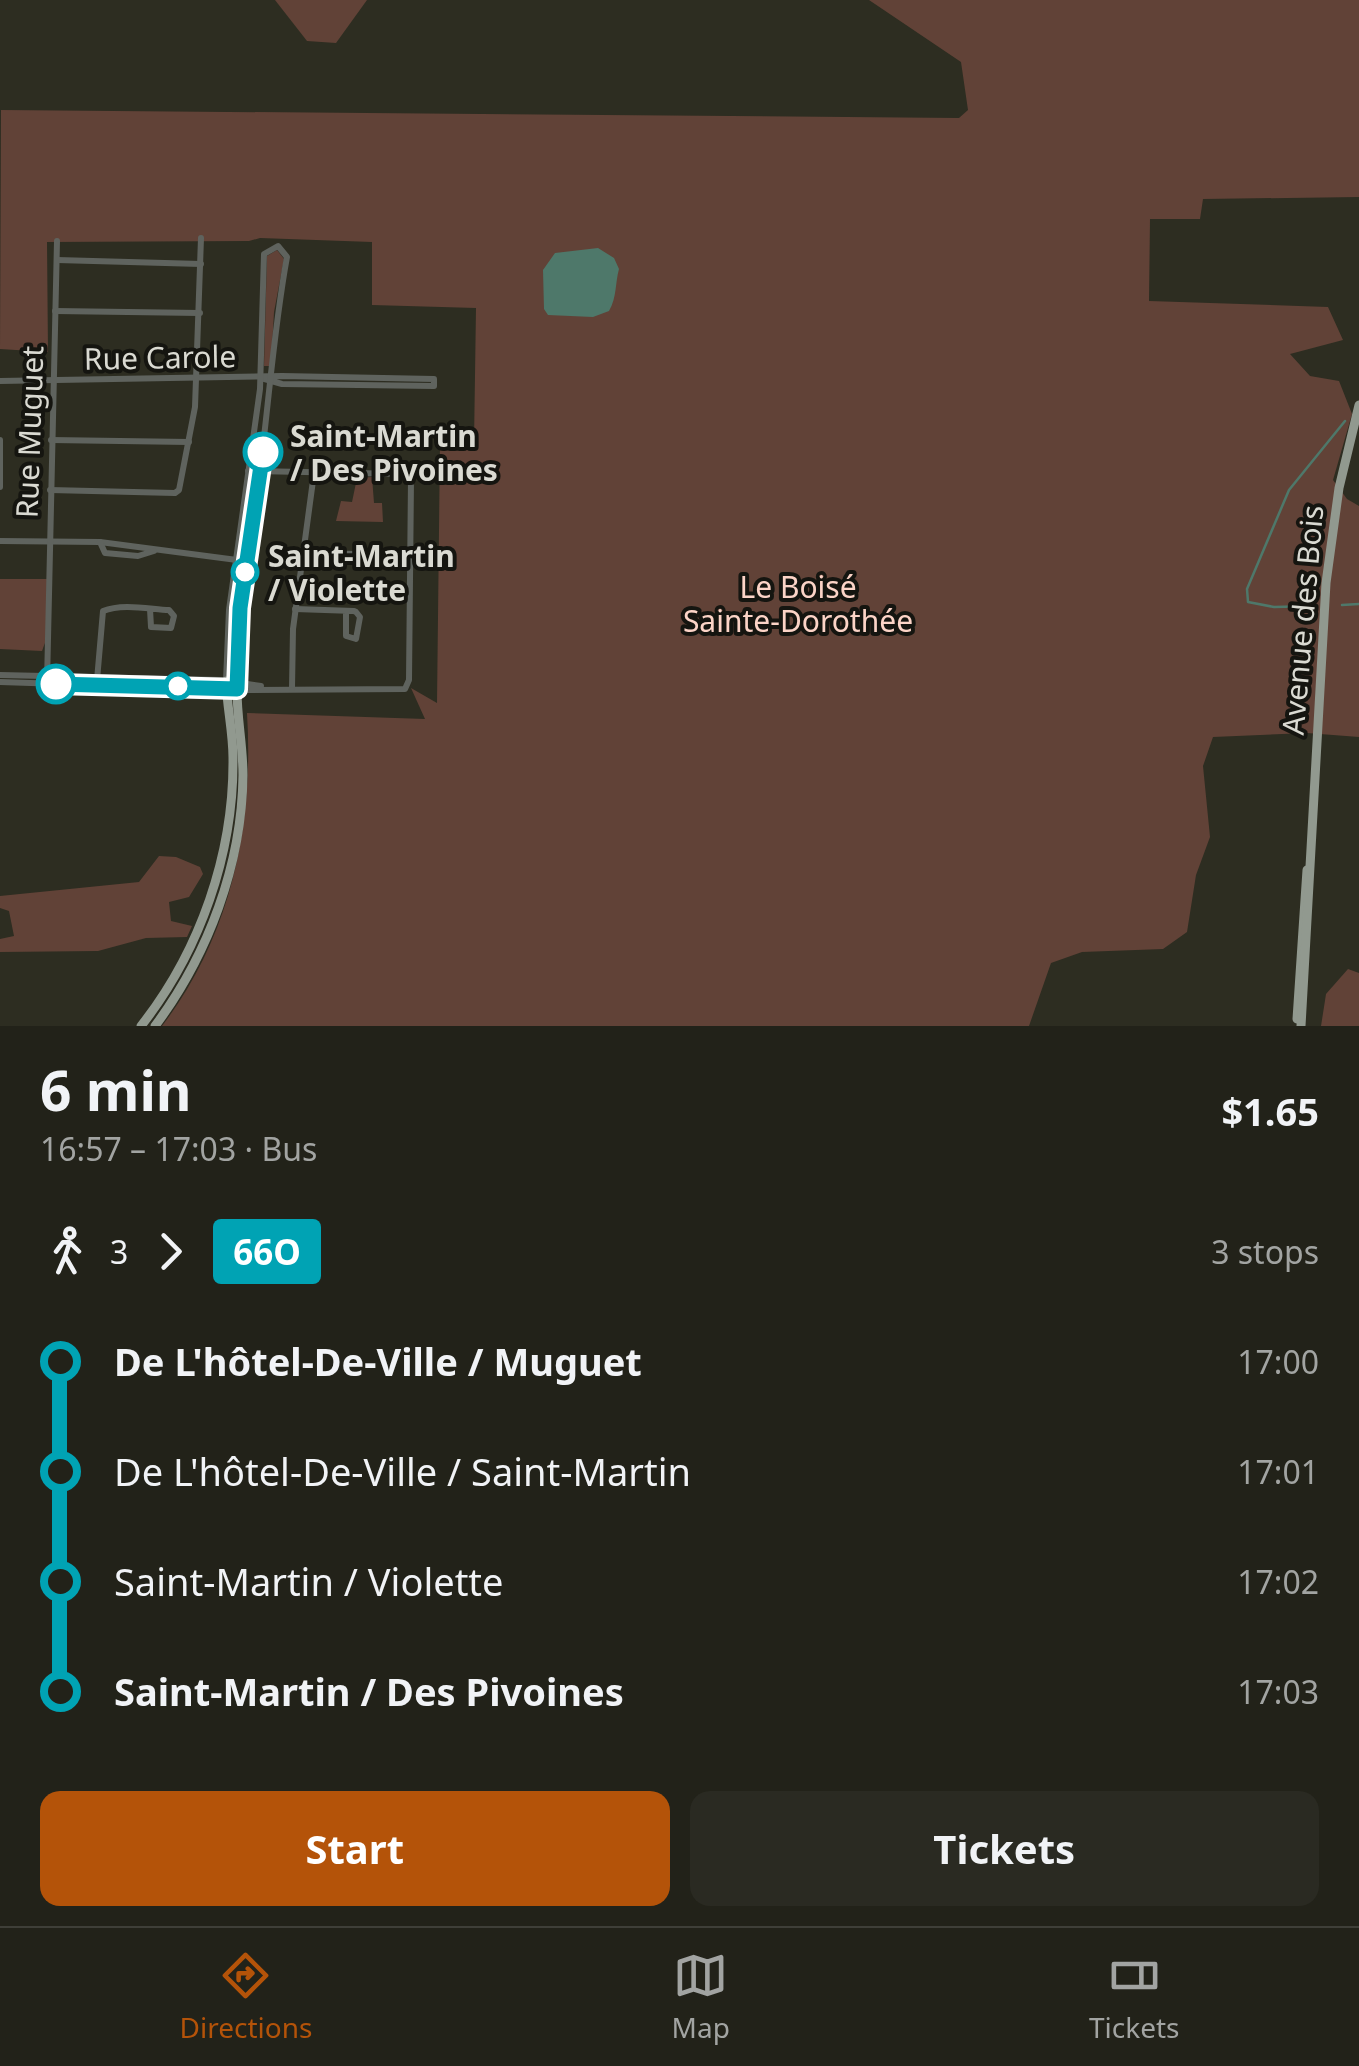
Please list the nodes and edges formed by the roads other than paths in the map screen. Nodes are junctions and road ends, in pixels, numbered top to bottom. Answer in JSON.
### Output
{"nodes":[{"id":1,"x":201,"y":238,"type":"dead end"},
{"id":2,"x":57,"y":241,"type":"dead end"},
{"id":3,"x":57,"y":260,"type":"junction"},
{"id":4,"x":201,"y":264,"type":"junction"},
{"id":5,"x":55,"y":311,"type":"junction"},
{"id":6,"x":200,"y":313,"type":"junction"},
{"id":7,"x":196,"y":378,"type":"junction"},
{"id":8,"x":261,"y":378,"type":"junction"},
{"id":9,"x":272,"y":379,"type":"junction"},
{"id":10,"x":0,"y":380,"type":"edge"},
{"id":11,"x":54,"y":381,"type":"junction"},
{"id":12,"x":1359,"y":404,"type":"edge"},
{"id":13,"x":0,"y":440,"type":"edge"},
{"id":14,"x":52,"y":440,"type":"junction"},
{"id":15,"x":189,"y":442,"type":"junction"},
{"id":16,"x":248,"y":470,"type":"junction"},
{"id":17,"x":260,"y":472,"type":"junction"},
{"id":18,"x":314,"y":473,"type":"junction"},
{"id":19,"x":0,"y":486,"type":"edge"},
{"id":20,"x":50,"y":490,"type":"junction"},
{"id":21,"x":48,"y":541,"type":"junction"},
{"id":22,"x":2,"y":543,"type":"edge"},
{"id":23,"x":303,"y":553,"type":"junction"},
{"id":24,"x":412,"y":555,"type":"junction"},
{"id":25,"x":236,"y":560,"type":"junction"},
{"id":26,"x":247,"y":561,"type":"junction"},
{"id":27,"x":150,"y":609,"type":"junction"},
{"id":28,"x":295,"y":609,"type":"junction"},
{"id":29,"x":346,"y":611,"type":"dead end"},
{"id":30,"x":0,"y":679,"type":"edge"},
{"id":31,"x":47,"y":680,"type":"junction"},
{"id":32,"x":97,"y":681,"type":"junction"},
{"id":33,"x":232,"y":685,"type":"junction"},
{"id":34,"x":292,"y":688,"type":"junction"},
{"id":35,"x":141,"y":1026,"type":"edge"},
{"id":36,"x":155,"y":1026,"type":"edge"},
{"id":37,"x":1299,"y":1026,"type":"edge"}],
"edges":[{"from":1,"to":4,"type":"street"},
{"from":2,"to":3,"type":"street","name":"Rue Muguet"},
{"from":3,"to":4,"type":"street"},
{"from":3,"to":5,"type":"street","name":"Rue Muguet"},
{"from":4,"to":6,"type":"street"},
{"from":5,"to":6,"type":"street"},
{"from":5,"to":11,"type":"street","name":"Rue Muguet"},
{"from":6,"to":7,"type":"street"},
{"from":7,"to":8,"type":"street","name":"Rue Carole"},
{"from":7,"to":11,"type":"street","name":"Rue Carole"},
{"from":7,"to":15,"type":"street"},
{"from":8,"to":9,"type":"street","name":"Rue Carole"},
{"from":8,"to":9,"type":"street"},
{"from":8,"to":16,"type":"street"},
{"from":9,"to":9,"type":"street"},
{"from":9,"to":17,"type":"street"},
{"from":10,"to":11,"type":"street","name":"Rue Carole"},
{"from":11,"to":14,"type":"street","name":"Rue Muguet"},
{"from":12,"to":37,"type":"main road","name":"Avenue des Bois"},
{"from":13,"to":19,"type":"street"},
{"from":14,"to":15,"type":"street"},
{"from":14,"to":20,"type":"street","name":"Rue Muguet"},
{"from":15,"to":20,"type":"street"},
{"from":16,"to":17,"type":"street"},
{"from":16,"to":25,"type":"street"},
{"from":17,"to":18,"type":"street"},
{"from":17,"to":26,"type":"street"},
{"from":18,"to":23,"type":"street"},
{"from":18,"to":24,"type":"street"},
{"from":20,"to":21,"type":"street","name":"Rue Muguet"},
{"from":21,"to":22,"type":"street"},
{"from":21,"to":25,"type":"street"},
{"from":21,"to":31,"type":"street","name":"Rue Muguet"},
{"from":23,"to":24,"type":"street"},
{"from":23,"to":28,"type":"street"},
{"from":24,"to":34,"type":"street"},
{"from":25,"to":26,"type":"street"},
{"from":25,"to":33,"type":"street"},
{"from":26,"to":33,"type":"street"},
{"from":27,"to":27,"type":"street"},
{"from":27,"to":32,"type":"street"},
{"from":28,"to":29,"type":"street"},
{"from":28,"to":34,"type":"street"},
{"from":30,"to":31,"type":"street"},
{"from":31,"to":32,"type":"street"},
{"from":32,"to":33,"type":"street"},
{"from":33,"to":34,"type":"street"},
{"from":33,"to":35,"type":"main road"},
{"from":33,"to":36,"type":"main road"}]}
